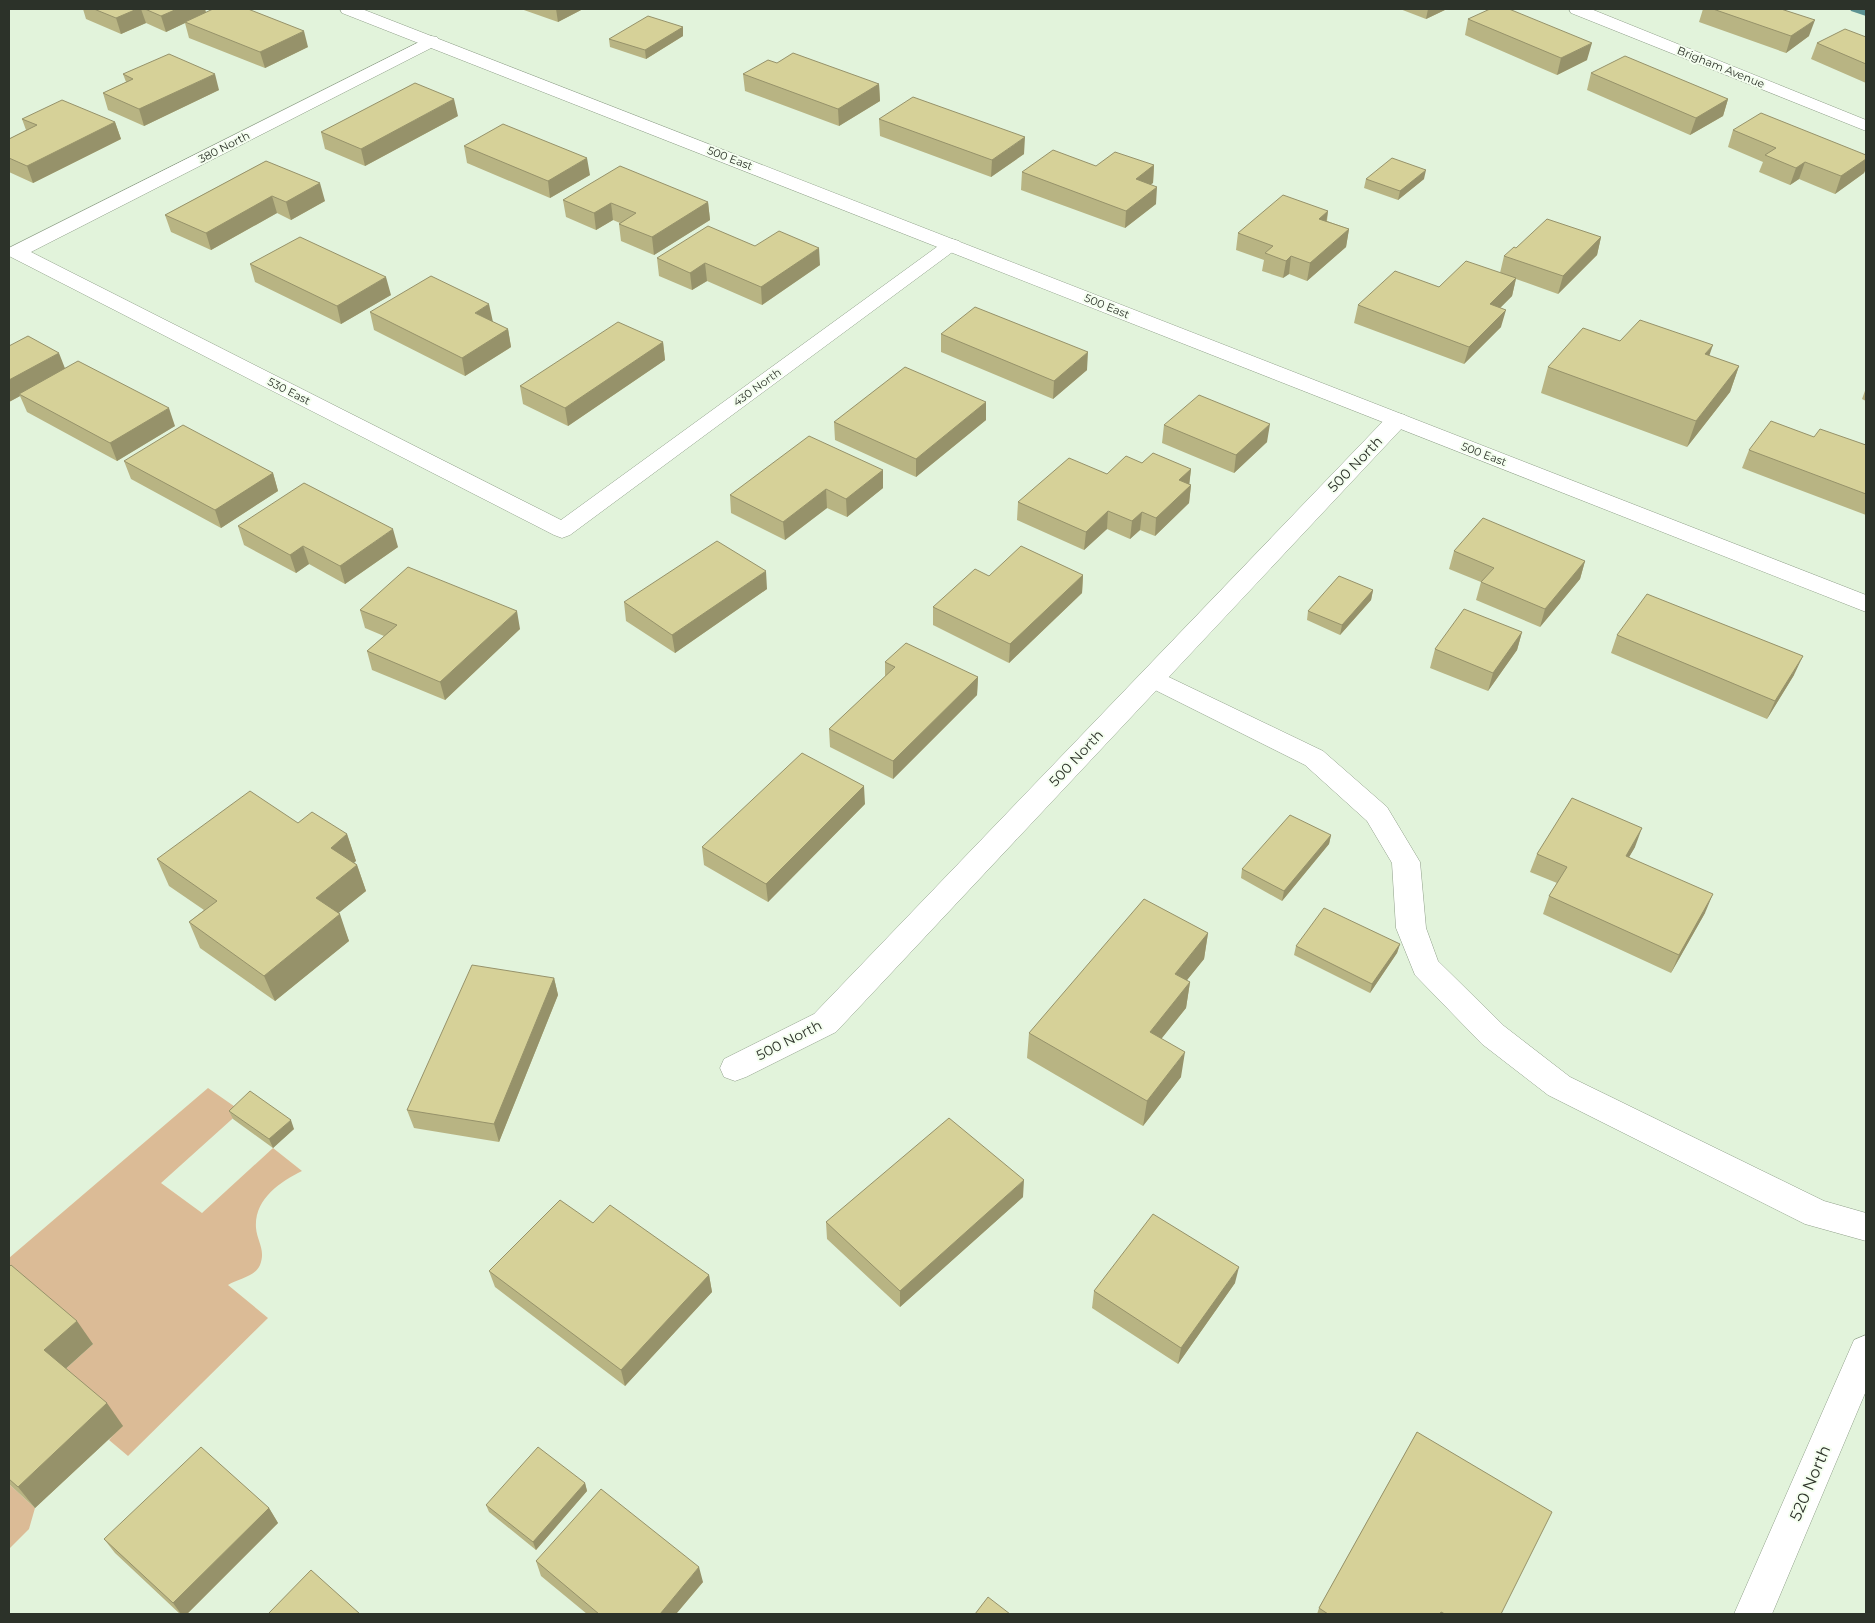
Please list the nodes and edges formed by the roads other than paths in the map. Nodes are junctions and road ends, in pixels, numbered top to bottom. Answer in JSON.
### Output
{"nodes":[{"id":1,"x":348,"y":9,"type":"edge"},
{"id":2,"x":1576,"y":9,"type":"edge"},
{"id":3,"x":431,"y":41,"type":"junction"},
{"id":4,"x":1866,"y":126,"type":"edge"},
{"id":5,"x":952,"y":245,"type":"junction"},
{"id":6,"x":16,"y":252,"type":"joint"},
{"id":7,"x":1397,"y":420,"type":"junction"},
{"id":8,"x":562,"y":530,"type":"joint"},
{"id":9,"x":1866,"y":604,"type":"edge"},
{"id":10,"x":1152,"y":678,"type":"junction"},
{"id":11,"x":735,"y":1068,"type":"dead end"},
{"id":12,"x":1866,"y":1227,"type":"edge"},
{"id":13,"x":1866,"y":1351,"type":"edge"},
{"id":14,"x":1753,"y":1614,"type":"edge"}],
"edges":[{"from":1,"to":3,"type":"street","name":"500 East"},
{"from":2,"to":4,"type":"street","name":"Brigham Avenue"},
{"from":3,"to":5,"type":"street","name":"500 East"},
{"from":3,"to":6,"type":"street","name":"380 North"},
{"from":5,"to":7,"type":"street","name":"500 East"},
{"from":5,"to":8,"type":"street","name":"430 North"},
{"from":6,"to":8,"type":"street","name":"530 East"},
{"from":7,"to":9,"type":"street","name":"500 East"},
{"from":7,"to":10,"type":"street","name":"500 North"},
{"from":10,"to":11,"type":"street","name":"500 North"},
{"from":10,"to":12,"type":"street"},
{"from":13,"to":14,"type":"street","name":"520 North"}]}
